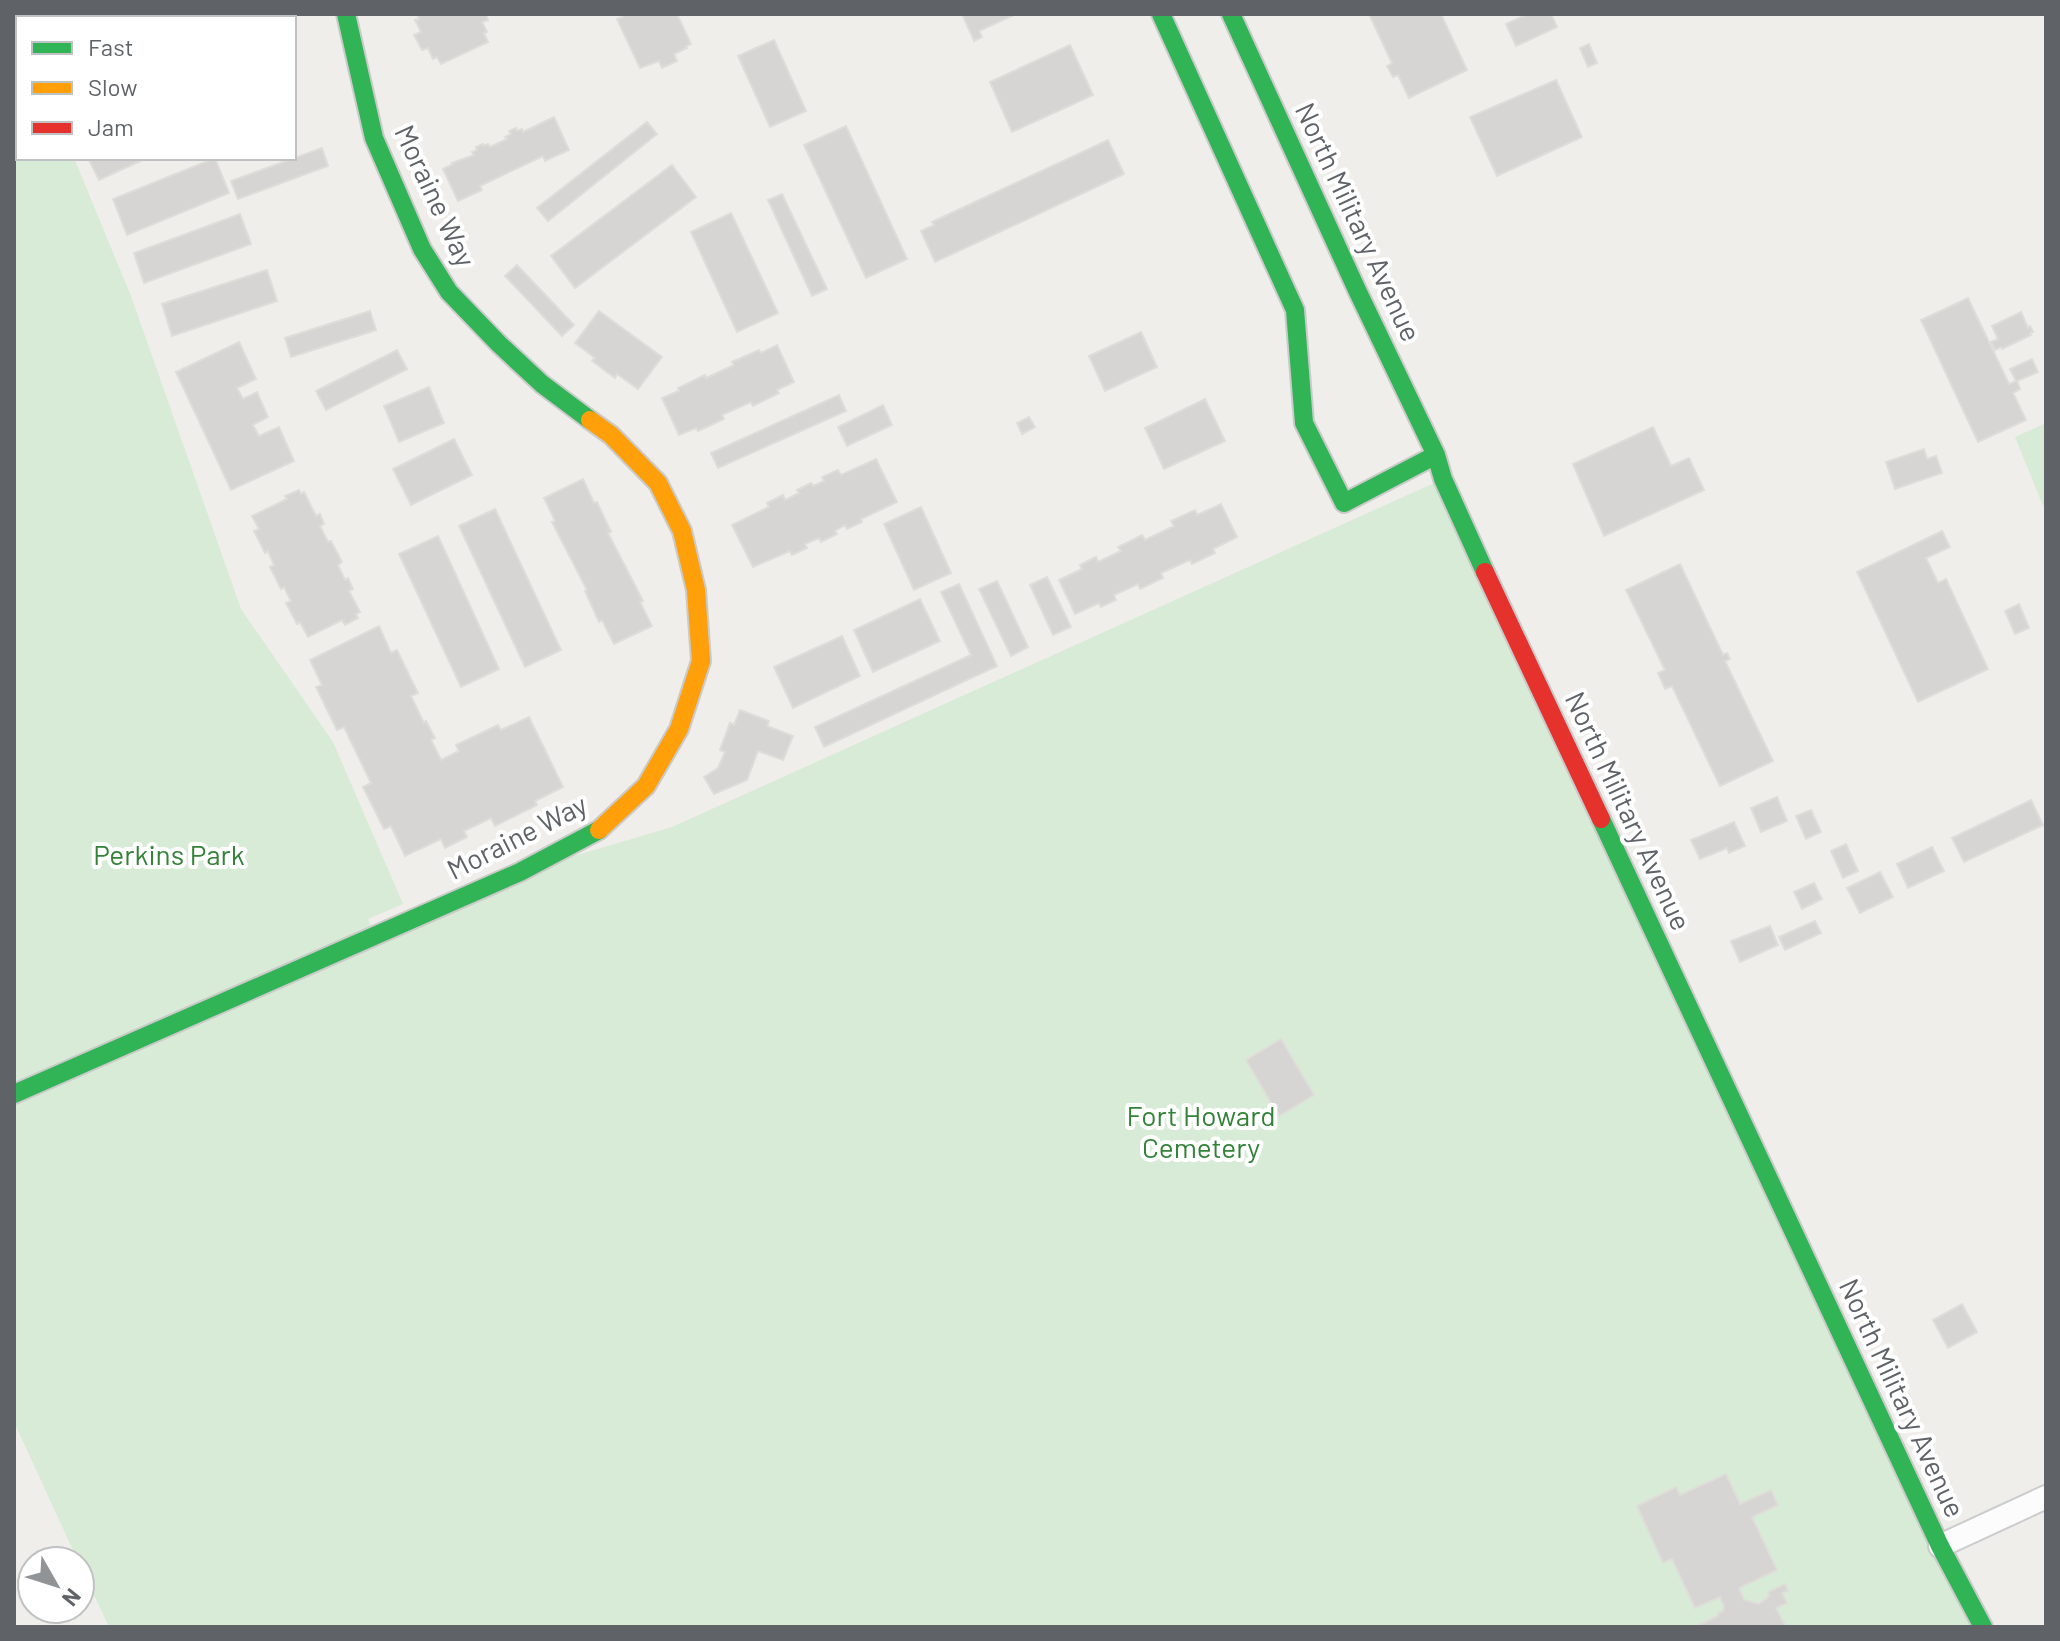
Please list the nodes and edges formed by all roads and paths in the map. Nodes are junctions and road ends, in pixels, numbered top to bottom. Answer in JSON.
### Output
{"nodes":[{"id":1,"x":346,"y":14,"type":"edge"},
{"id":2,"x":1161,"y":14,"type":"edge"},
{"id":3,"x":1231,"y":14,"type":"edge"},
{"id":4,"x":1436,"y":455,"type":"junction"},
{"id":5,"x":14,"y":1094,"type":"edge"},
{"id":6,"x":2046,"y":1497,"type":"edge"},
{"id":7,"x":1940,"y":1546,"type":"junction"},
{"id":8,"x":1983,"y":1627,"type":"edge"}],
"edges":[{"from":1,"to":5,"type":"street","name":"Moraine Way"},
{"from":2,"to":4,"type":"street"},
{"from":3,"to":4,"type":"street","name":"North Military Avenue"},
{"from":4,"to":7,"type":"street","name":"North Military Avenue"},
{"from":6,"to":7,"type":"street"},
{"from":7,"to":8,"type":"street","name":"North Military Avenue"}]}
